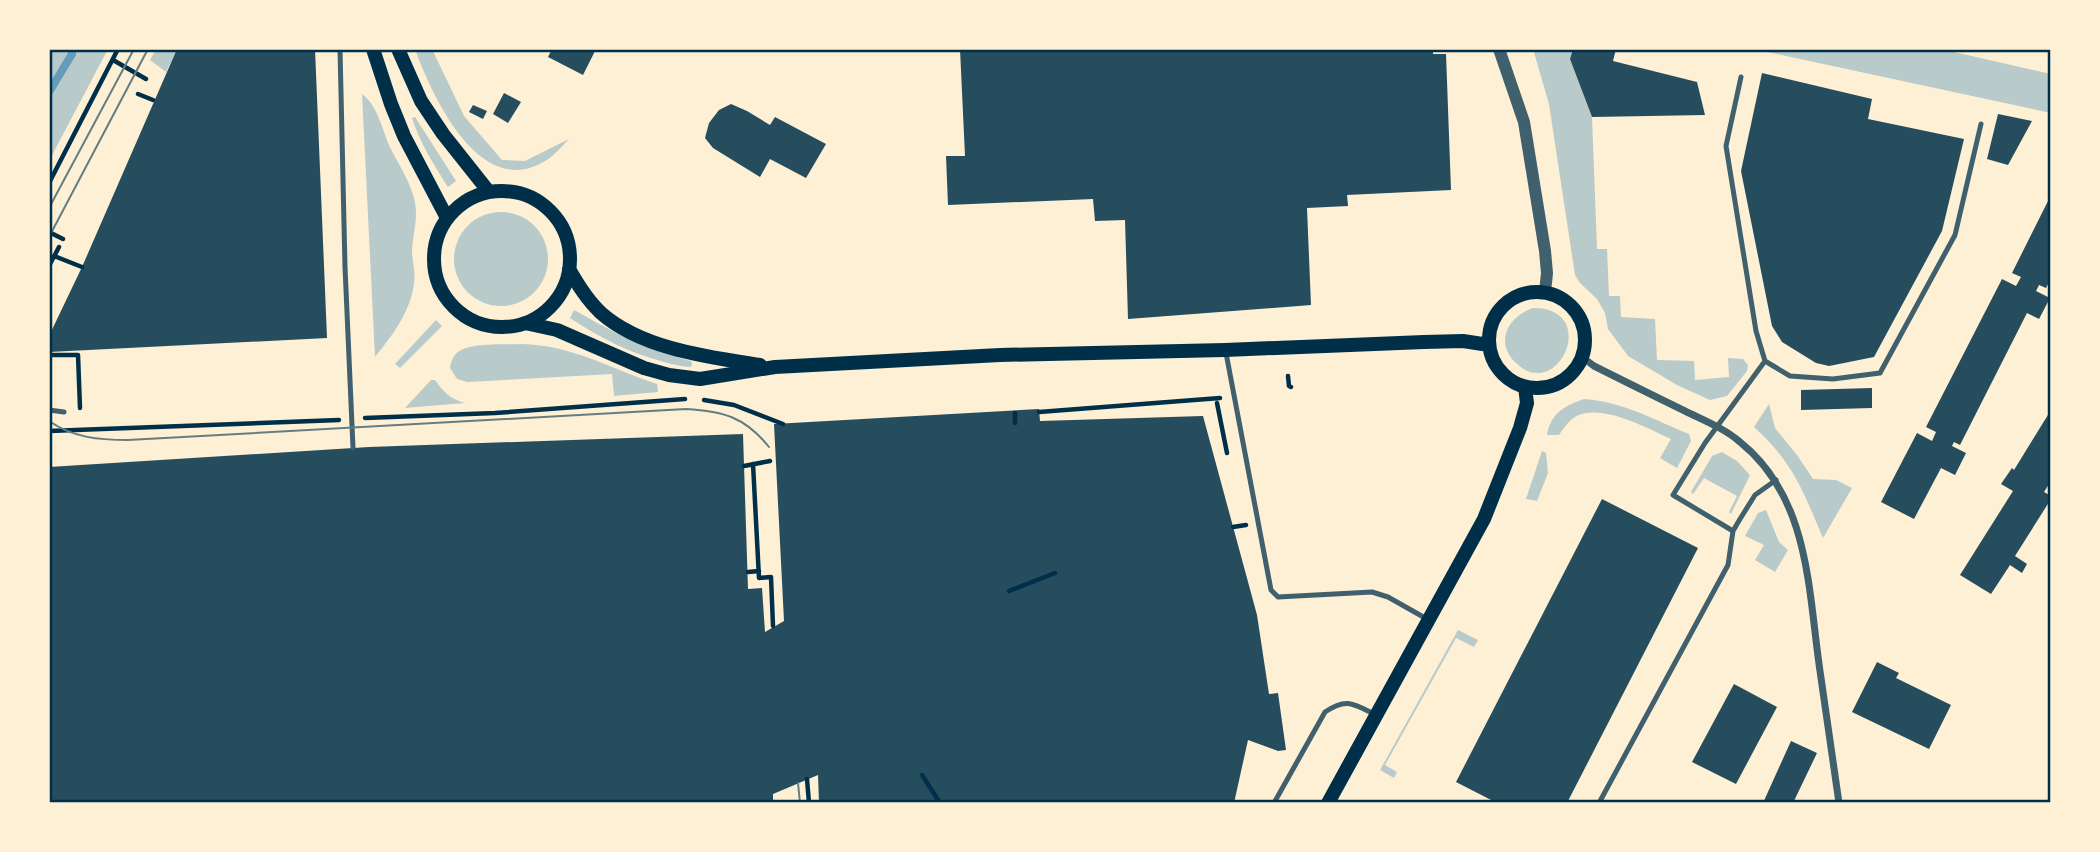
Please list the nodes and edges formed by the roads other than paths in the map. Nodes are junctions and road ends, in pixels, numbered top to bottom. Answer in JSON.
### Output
{"nodes":[{"id":1,"x":340,"y":49,"type":"edge"},
{"id":2,"x":373,"y":49,"type":"edge"},
{"id":3,"x":398,"y":49,"type":"edge"},
{"id":4,"x":1499,"y":49,"type":"edge"},
{"id":5,"x":1741,"y":77,"type":"dead end"},
{"id":6,"x":1980,"y":124,"type":"dead end"},
{"id":7,"x":489,"y":192,"type":"junction"},
{"id":8,"x":447,"y":218,"type":"junction"},
{"id":9,"x":569,"y":269,"type":"junction"},
{"id":10,"x":1545,"y":292,"type":"junction"},
{"id":11,"x":525,"y":323,"type":"junction"},
{"id":12,"x":1489,"y":345,"type":"junction"},
{"id":13,"x":1225,"y":351,"type":"junction"},
{"id":14,"x":1582,"y":357,"type":"junction"},
{"id":15,"x":1765,"y":361,"type":"junction"},
{"id":16,"x":775,"y":367,"type":"junction"},
{"id":17,"x":1525,"y":387,"type":"junction"},
{"id":18,"x":49,"y":410,"type":"edge"},
{"id":19,"x":64,"y":412,"type":"dead end"},
{"id":20,"x":1717,"y":427,"type":"junction"},
{"id":21,"x":353,"y":448,"type":"dead end"},
{"id":22,"x":1776,"y":480,"type":"junction"},
{"id":23,"x":1733,"y":531,"type":"junction"},
{"id":24,"x":1429,"y":621,"type":"junction"},
{"id":25,"x":1376,"y":715,"type":"junction"},
{"id":26,"x":1274,"y":803,"type":"edge"},
{"id":27,"x":1328,"y":803,"type":"edge"},
{"id":28,"x":1599,"y":803,"type":"edge"},
{"id":29,"x":1839,"y":803,"type":"edge"}],
"edges":[{"from":1,"to":21,"type":"lane"},
{"from":2,"to":8,"type":"main road"},
{"from":3,"to":7,"type":"main road"},
{"from":4,"to":10,"type":"street"},
{"from":5,"to":15,"type":"lane"},
{"from":6,"to":15,"type":"lane"},
{"from":7,"to":8,"type":"main road"},
{"from":7,"to":9,"type":"main road"},
{"from":8,"to":11,"type":"main road"},
{"from":9,"to":11,"type":"main road"},
{"from":9,"to":16,"type":"main road"},
{"from":10,"to":12,"type":"main road"},
{"from":10,"to":14,"type":"main road"},
{"from":11,"to":16,"type":"main road"},
{"from":12,"to":13,"type":"main road"},
{"from":12,"to":17,"type":"main road"},
{"from":13,"to":16,"type":"main road"},
{"from":13,"to":24,"type":"lane"},
{"from":14,"to":17,"type":"main road"},
{"from":14,"to":20,"type":"street"},
{"from":15,"to":20,"type":"lane"},
{"from":17,"to":24,"type":"main road"},
{"from":18,"to":19,"type":"lane"},
{"from":20,"to":22,"type":"street"},
{"from":20,"to":23,"type":"lane"},
{"from":22,"to":23,"type":"lane"},
{"from":22,"to":29,"type":"street"},
{"from":23,"to":28,"type":"lane"},
{"from":24,"to":25,"type":"main road"},
{"from":25,"to":26,"type":"lane"},
{"from":25,"to":27,"type":"main road"}]}
